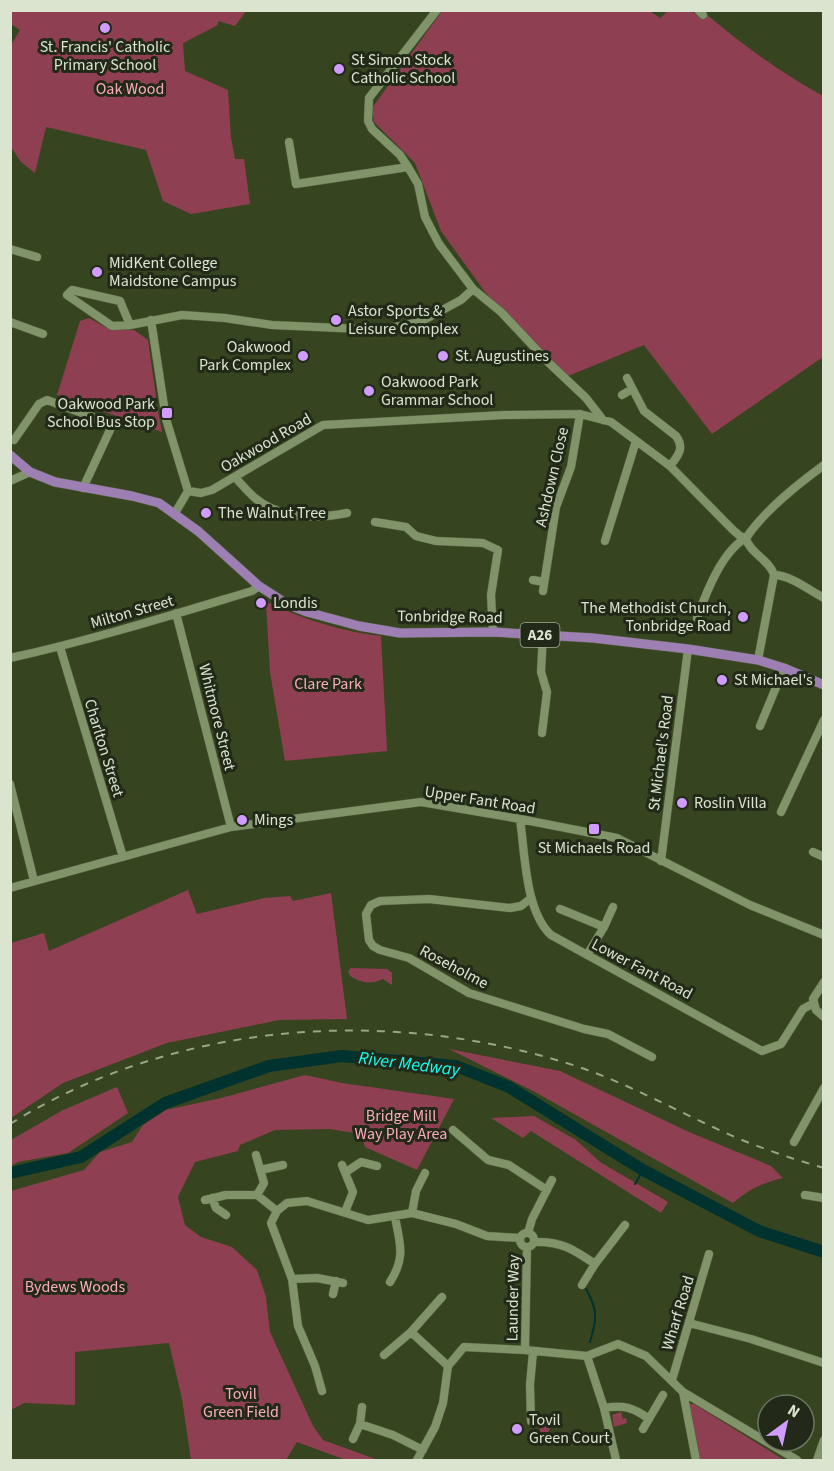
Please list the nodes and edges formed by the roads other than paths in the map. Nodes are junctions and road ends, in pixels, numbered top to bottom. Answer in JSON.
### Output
{"nodes":[{"id":1,"x":437,"y":10,"type":"edge"},
{"id":2,"x":290,"y":142,"type":"dead end"},
{"id":3,"x":408,"y":167,"type":"junction"},
{"id":4,"x":10,"y":249,"type":"edge"},
{"id":5,"x":37,"y":257,"type":"dead end"},
{"id":6,"x":473,"y":289,"type":"junction"},
{"id":7,"x":151,"y":320,"type":"junction"},
{"id":8,"x":10,"y":322,"type":"edge"},
{"id":9,"x":130,"y":325,"type":"junction"},
{"id":10,"x":43,"y":334,"type":"dead end"},
{"id":11,"x":627,"y":378,"type":"dead end"},
{"id":12,"x":632,"y":389,"type":"junction"},
{"id":13,"x":622,"y":395,"type":"dead end"},
{"id":14,"x":580,"y":414,"type":"junction"},
{"id":15,"x":603,"y":420,"type":"junction"},
{"id":16,"x":14,"y":440,"type":"dead end"},
{"id":17,"x":636,"y":441,"type":"junction"},
{"id":18,"x":10,"y":455,"type":"edge"},
{"id":19,"x":824,"y":465,"type":"edge"},
{"id":20,"x":670,"y":466,"type":"junction"},
{"id":21,"x":30,"y":472,"type":"junction"},
{"id":22,"x":235,"y":477,"type":"junction"},
{"id":23,"x":10,"y":481,"type":"edge"},
{"id":24,"x":83,"y":488,"type":"junction"},
{"id":25,"x":188,"y":491,"type":"junction"},
{"id":26,"x":175,"y":513,"type":"junction"},
{"id":27,"x":347,"y":513,"type":"dead end"},
{"id":28,"x":375,"y":522,"type":"dead end"},
{"id":29,"x":746,"y":538,"type":"junction"},
{"id":30,"x":605,"y":541,"type":"dead end"},
{"id":31,"x":774,"y":575,"type":"junction"},
{"id":32,"x":533,"y":580,"type":"dead end"},
{"id":33,"x":260,"y":586,"type":"junction"},
{"id":34,"x":824,"y":598,"type":"edge"},
{"id":35,"x":176,"y":613,"type":"junction"},
{"id":36,"x":697,"y":618,"type":"dead end"},
{"id":37,"x":493,"y":632,"type":"junction"},
{"id":38,"x":543,"y":635,"type":"junction"},
{"id":39,"x":60,"y":647,"type":"junction"},
{"id":40,"x":688,"y":649,"type":"junction"},
{"id":41,"x":10,"y":658,"type":"edge"},
{"id":42,"x":758,"y":660,"type":"junction"},
{"id":43,"x":784,"y":668,"type":"junction"},
{"id":44,"x":824,"y":685,"type":"edge"},
{"id":45,"x":824,"y":720,"type":"edge"},
{"id":46,"x":760,"y":726,"type":"dead end"},
{"id":47,"x":542,"y":733,"type":"dead end"},
{"id":48,"x":10,"y":784,"type":"edge"},
{"id":49,"x":781,"y":813,"type":"dead end"},
{"id":50,"x":520,"y":819,"type":"junction"},
{"id":51,"x":231,"y":827,"type":"junction"},
{"id":52,"x":813,"y":852,"type":"dead end"},
{"id":53,"x":123,"y":857,"type":"junction"},
{"id":54,"x":824,"y":857,"type":"edge"},
{"id":55,"x":661,"y":861,"type":"junction"},
{"id":56,"x":34,"y":881,"type":"junction"},
{"id":57,"x":10,"y":888,"type":"edge"},
{"id":58,"x":531,"y":898,"type":"junction"},
{"id":59,"x":613,"y":907,"type":"dead end"},
{"id":60,"x":560,"y":909,"type":"dead end"},
{"id":61,"x":604,"y":927,"type":"junction"},
{"id":62,"x":824,"y":935,"type":"edge"},
{"id":63,"x":587,"y":955,"type":"junction"},
{"id":64,"x":824,"y":982,"type":"edge"},
{"id":65,"x":813,"y":1003,"type":"junction"},
{"id":66,"x":824,"y":1017,"type":"edge"},
{"id":67,"x":652,"y":1057,"type":"dead end"},
{"id":68,"x":824,"y":1088,"type":"edge"},
{"id":69,"x":453,"y":1131,"type":"dead end"},
{"id":70,"x":794,"y":1142,"type":"dead end"},
{"id":71,"x":256,"y":1155,"type":"dead end"},
{"id":72,"x":283,"y":1165,"type":"dead end"},
{"id":73,"x":377,"y":1166,"type":"dead end"},
{"id":74,"x":260,"y":1170,"type":"junction"},
{"id":75,"x":424,"y":1173,"type":"dead end"},
{"id":76,"x":552,"y":1180,"type":"dead end"},
{"id":77,"x":547,"y":1190,"type":"junction"},
{"id":78,"x":257,"y":1195,"type":"junction"},
{"id":79,"x":805,"y":1195,"type":"dead end"},
{"id":80,"x":824,"y":1198,"type":"edge"},
{"id":81,"x":277,"y":1211,"type":"junction"},
{"id":82,"x":345,"y":1212,"type":"junction"},
{"id":83,"x":412,"y":1213,"type":"junction"},
{"id":84,"x":226,"y":1215,"type":"dead end"},
{"id":85,"x":395,"y":1217,"type":"junction"},
{"id":86,"x":625,"y":1226,"type":"dead end"},
{"id":87,"x":528,"y":1233,"type":"junction"},
{"id":88,"x":520,"y":1238,"type":"junction"},
{"id":89,"x":531,"y":1244,"type":"junction"},
{"id":90,"x":709,"y":1254,"type":"dead end"},
{"id":91,"x":595,"y":1264,"type":"junction"},
{"id":92,"x":292,"y":1279,"type":"junction"},
{"id":93,"x":390,"y":1282,"type":"dead end"},
{"id":94,"x":582,"y":1285,"type":"dead end"},
{"id":95,"x":333,"y":1294,"type":"dead end"},
{"id":96,"x":442,"y":1297,"type":"dead end"},
{"id":97,"x":689,"y":1323,"type":"junction"},
{"id":98,"x":411,"y":1332,"type":"junction"},
{"id":99,"x":529,"y":1351,"type":"junction"},
{"id":100,"x":384,"y":1355,"type":"dead end"},
{"id":101,"x":587,"y":1356,"type":"junction"},
{"id":102,"x":824,"y":1363,"type":"edge"},
{"id":103,"x":448,"y":1366,"type":"junction"},
{"id":104,"x":672,"y":1380,"type":"junction"},
{"id":105,"x":322,"y":1391,"type":"dead end"},
{"id":106,"x":683,"y":1392,"type":"junction"},
{"id":107,"x":663,"y":1395,"type":"dead end"},
{"id":108,"x":362,"y":1407,"type":"dead end"},
{"id":109,"x":604,"y":1408,"type":"junction"},
{"id":110,"x":649,"y":1419,"type":"junction"},
{"id":111,"x":531,"y":1421,"type":"dead end"},
{"id":112,"x":360,"y":1424,"type":"junction"},
{"id":113,"x":643,"y":1430,"type":"dead end"},
{"id":114,"x":354,"y":1439,"type":"dead end"},
{"id":115,"x":824,"y":1440,"type":"edge"},
{"id":116,"x":423,"y":1450,"type":"junction"},
{"id":117,"x":417,"y":1461,"type":"edge"},
{"id":118,"x":616,"y":1461,"type":"edge"},
{"id":119,"x":696,"y":1461,"type":"edge"},
{"id":120,"x":797,"y":1461,"type":"edge"},
{"id":121,"x":817,"y":1461,"type":"edge"}],
"edges":[{"from":1,"to":3,"type":"street"},
{"from":2,"to":3,"type":"street"},
{"from":3,"to":6,"type":"street"},
{"from":4,"to":5,"type":"street"},
{"from":6,"to":7,"type":"street"},
{"from":6,"to":15,"type":"street"},
{"from":7,"to":9,"type":"street"},
{"from":7,"to":25,"type":"street"},
{"from":8,"to":10,"type":"street"},
{"from":9,"to":9,"type":"street"},
{"from":11,"to":12,"type":"street"},
{"from":12,"to":13,"type":"street"},
{"from":12,"to":20,"type":"street"},
{"from":14,"to":15,"type":"street","name":"Oakwood Road"},
{"from":14,"to":22,"type":"street","name":"Oakwood Road"},
{"from":14,"to":32,"type":"street","name":"Ashdown Close"},
{"from":15,"to":17,"type":"street","name":"Oakwood Road"},
{"from":16,"to":24,"type":"street"},
{"from":17,"to":20,"type":"street","name":"Oakwood Road"},
{"from":17,"to":30,"type":"street"},
{"from":18,"to":21,"type":"main road","name":"Tonbridge Road","number":"A26"},
{"from":19,"to":29,"type":"street"},
{"from":20,"to":29,"type":"street","name":"Oakwood Road"},
{"from":21,"to":23,"type":"street"},
{"from":21,"to":24,"type":"main road","name":"Tonbridge Road","number":"A26"},
{"from":22,"to":25,"type":"street","name":"Oakwood Road"},
{"from":22,"to":27,"type":"street"},
{"from":24,"to":26,"type":"main road","name":"Tonbridge Road","number":"A26"},
{"from":25,"to":26,"type":"street"},
{"from":26,"to":33,"type":"main road","name":"Tonbridge Road","number":"A26"},
{"from":28,"to":37,"type":"street"},
{"from":29,"to":31,"type":"street","name":"Oakwood Road"},
{"from":29,"to":36,"type":"street"},
{"from":31,"to":34,"type":"street"},
{"from":31,"to":42,"type":"street"},
{"from":33,"to":35,"type":"street","name":"Milton Street"},
{"from":33,"to":37,"type":"main road","name":"Tonbridge Road","number":"A26"},
{"from":35,"to":39,"type":"street","name":"Milton Street"},
{"from":35,"to":51,"type":"street","name":"Whitmore Street"},
{"from":37,"to":38,"type":"main road","name":"Tonbridge Road","number":"A26"},
{"from":38,"to":40,"type":"main road","name":"Tonbridge Road","number":"A26"},
{"from":38,"to":47,"type":"street"},
{"from":39,"to":41,"type":"street","name":"Milton Street"},
{"from":39,"to":53,"type":"street","name":"Charlton Street"},
{"from":40,"to":42,"type":"main road","name":"Tonbridge Road","number":"A26"},
{"from":40,"to":55,"type":"street","name":"St Michael's Road"},
{"from":42,"to":43,"type":"main road","name":"Tonbridge Road","number":"A26"},
{"from":43,"to":44,"type":"main road","name":"Tonbridge Road","number":"A26"},
{"from":43,"to":46,"type":"street"},
{"from":45,"to":49,"type":"street"},
{"from":48,"to":56,"type":"street"},
{"from":50,"to":51,"type":"street","name":"Upper Fant Road"},
{"from":50,"to":55,"type":"street","name":"Upper Fant Road"},
{"from":50,"to":58,"type":"street","name":"Lower Fant Road"},
{"from":51,"to":53,"type":"street","name":"Upper Fant Road"},
{"from":52,"to":54,"type":"street"},
{"from":53,"to":56,"type":"street","name":"Upper Fant Road"},
{"from":55,"to":62,"type":"street","name":"Upper Fant Road"},
{"from":56,"to":57,"type":"street","name":"Upper Fant Road"},
{"from":58,"to":63,"type":"street","name":"Lower Fant Road"},
{"from":58,"to":67,"type":"street","name":"Roseholme"},
{"from":59,"to":61,"type":"street"},
{"from":60,"to":61,"type":"street"},
{"from":61,"to":63,"type":"street"},
{"from":63,"to":65,"type":"street","name":"Lower Fant Road"},
{"from":64,"to":65,"type":"street","name":"Lower Fant Road"},
{"from":65,"to":66,"type":"street"},
{"from":68,"to":70,"type":"street"},
{"from":69,"to":77,"type":"street"},
{"from":71,"to":74,"type":"street"},
{"from":72,"to":74,"type":"street"},
{"from":73,"to":82,"type":"street"},
{"from":74,"to":78,"type":"street"},
{"from":75,"to":83,"type":"street"},
{"from":76,"to":77,"type":"street","name":"Launder Way"},
{"from":77,"to":87,"type":"street","name":"Launder Way"},
{"from":78,"to":81,"type":"street"},
{"from":78,"to":84,"type":"street"},
{"from":79,"to":80,"type":"street"},
{"from":81,"to":82,"type":"street"},
{"from":81,"to":92,"type":"street"},
{"from":82,"to":85,"type":"street"},
{"from":83,"to":85,"type":"street"},
{"from":83,"to":88,"type":"street"},
{"from":85,"to":93,"type":"street"},
{"from":86,"to":91,"type":"street"},
{"from":87,"to":88,"type":"street","name":"Launder Way"},
{"from":87,"to":89,"type":"street","name":"Launder Way"},
{"from":88,"to":89,"type":"street","name":"Launder Way"},
{"from":89,"to":91,"type":"street"},
{"from":89,"to":99,"type":"street","name":"Launder Way"},
{"from":90,"to":97,"type":"street","name":"Wharf Road"},
{"from":91,"to":94,"type":"street"},
{"from":92,"to":95,"type":"street"},
{"from":92,"to":105,"type":"street"},
{"from":96,"to":98,"type":"street"},
{"from":97,"to":102,"type":"street"},
{"from":97,"to":104,"type":"street","name":"Wharf Road"},
{"from":98,"to":100,"type":"street"},
{"from":98,"to":103,"type":"street"},
{"from":99,"to":101,"type":"street"},
{"from":99,"to":103,"type":"street"},
{"from":99,"to":111,"type":"street","name":"Launder Way"},
{"from":101,"to":104,"type":"street"},
{"from":101,"to":109,"type":"street"},
{"from":103,"to":116,"type":"street"},
{"from":104,"to":106,"type":"street"},
{"from":106,"to":119,"type":"street"},
{"from":106,"to":120,"type":"street"},
{"from":107,"to":110,"type":"street"},
{"from":108,"to":112,"type":"street"},
{"from":109,"to":110,"type":"street"},
{"from":109,"to":118,"type":"street"},
{"from":110,"to":113,"type":"street"},
{"from":112,"to":114,"type":"street"},
{"from":112,"to":116,"type":"street"},
{"from":115,"to":121,"type":"street"},
{"from":116,"to":117,"type":"street"}]}
